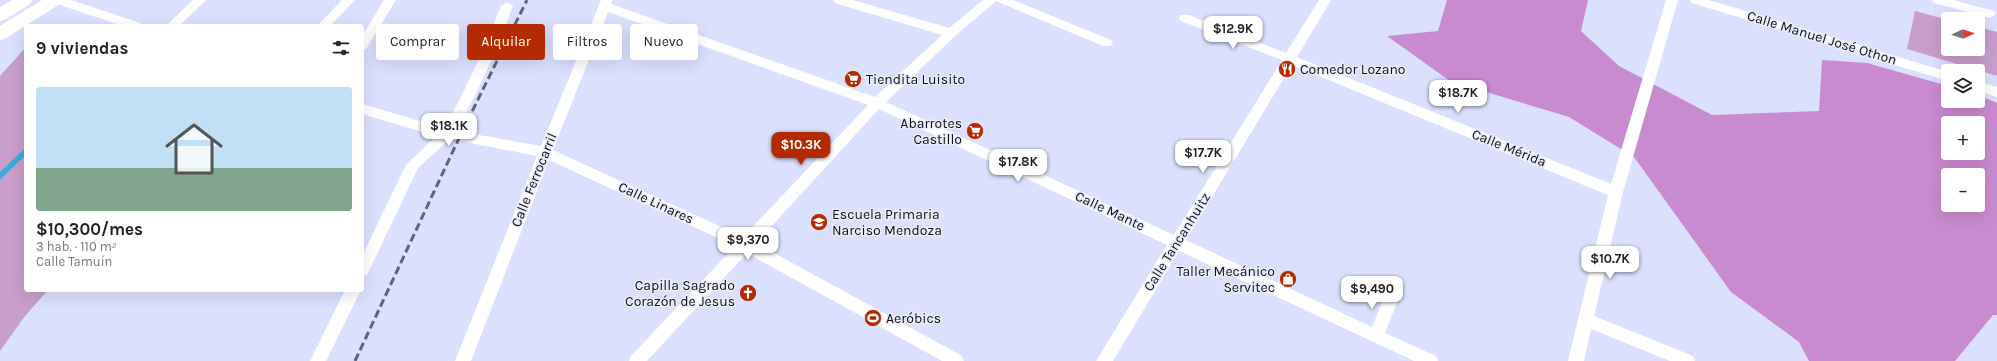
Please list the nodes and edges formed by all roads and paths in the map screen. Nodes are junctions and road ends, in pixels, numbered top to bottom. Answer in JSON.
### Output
{"nodes":[{"id":1,"x":24,"y":0,"type":"edge"},
{"id":2,"x":54,"y":0,"type":"edge"},
{"id":3,"x":58,"y":0,"type":"edge"},
{"id":4,"x":200,"y":0,"type":"edge"},
{"id":5,"x":349,"y":0,"type":"edge"},
{"id":6,"x":390,"y":0,"type":"edge"},
{"id":7,"x":839,"y":0,"type":"edge"},
{"id":8,"x":991,"y":0,"type":"edge"},
{"id":9,"x":1002,"y":0,"type":"edge"},
{"id":10,"x":1325,"y":0,"type":"edge"},
{"id":11,"x":1672,"y":0,"type":"edge"},
{"id":12,"x":1696,"y":0,"type":"edge"},
{"id":13,"x":1938,"y":0,"type":"edge"},
{"id":14,"x":606,"y":3,"type":"edge"},
{"id":15,"x":507,"y":6,"type":"dead end"},
{"id":16,"x":1990,"y":14,"type":"dead end"},
{"id":17,"x":0,"y":15,"type":"edge"},
{"id":18,"x":1184,"y":18,"type":"dead end"},
{"id":19,"x":130,"y":24,"type":"edge"},
{"id":20,"x":174,"y":24,"type":"edge"},
{"id":21,"x":325,"y":24,"type":"edge"},
{"id":22,"x":951,"y":33,"type":"junction"},
{"id":23,"x":0,"y":34,"type":"edge"},
{"id":24,"x":364,"y":43,"type":"edge"},
{"id":25,"x":1107,"y":44,"type":"dead end"},
{"id":26,"x":1290,"y":59,"type":"junction"},
{"id":27,"x":1941,"y":75,"type":"edge"},
{"id":28,"x":1985,"y":88,"type":"edge"},
{"id":29,"x":1997,"y":92,"type":"edge"},
{"id":30,"x":877,"y":103,"type":"junction"},
{"id":31,"x":364,"y":110,"type":"edge"},
{"id":32,"x":447,"y":134,"type":"junction"},
{"id":33,"x":545,"y":152,"type":"junction"},
{"id":34,"x":1616,"y":192,"type":"junction"},
{"id":35,"x":1176,"y":242,"type":"junction"},
{"id":36,"x":746,"y":245,"type":"junction"},
{"id":37,"x":364,"y":267,"type":"edge"},
{"id":38,"x":352,"y":292,"type":"edge"},
{"id":39,"x":1392,"y":295,"type":"dead end"},
{"id":40,"x":1587,"y":320,"type":"junction"},
{"id":41,"x":1376,"y":336,"type":"junction"},
{"id":42,"x":468,"y":359,"type":"edge"},
{"id":43,"x":318,"y":361,"type":"edge"},
{"id":44,"x":637,"y":361,"type":"edge"},
{"id":45,"x":956,"y":361,"type":"edge"},
{"id":46,"x":1104,"y":361,"type":"edge"},
{"id":47,"x":1430,"y":361,"type":"edge"},
{"id":48,"x":1576,"y":361,"type":"edge"},
{"id":49,"x":1687,"y":361,"type":"edge"}],
"edges":[{"from":1,"to":17,"type":"main road"},
{"from":2,"to":23,"type":"main road"},
{"from":3,"to":19,"type":"street"},
{"from":4,"to":20,"type":"street"},
{"from":5,"to":21,"type":"street"},
{"from":6,"to":24,"type":"street"},
{"from":7,"to":22,"type":"street"},
{"from":8,"to":22,"type":"street"},
{"from":9,"to":25,"type":"street"},
{"from":10,"to":26,"type":"street","name":"Calle Tancanhuitz"},
{"from":11,"to":34,"type":"street"},
{"from":12,"to":27,"type":"street","name":"Calle Manuel José Othon"},
{"from":13,"to":16,"type":"street"},
{"from":14,"to":30,"type":"street","name":"Calle Mante"},
{"from":14,"to":33,"type":"street","name":"Calle Ferrocarril"},
{"from":15,"to":32,"type":"street"},
{"from":18,"to":26,"type":"street","name":"Calle Mérida"},
{"from":22,"to":30,"type":"street"},
{"from":26,"to":34,"type":"street","name":"Calle Mérida"},
{"from":26,"to":35,"type":"street","name":"Calle Tancanhuitz"},
{"from":28,"to":29,"type":"street"},
{"from":30,"to":35,"type":"street","name":"Calle Mante"},
{"from":30,"to":36,"type":"street"},
{"from":31,"to":32,"type":"street","name":"Calle Linares"},
{"from":32,"to":33,"type":"street","name":"Calle Linares"},
{"from":32,"to":37,"type":"street"},
{"from":33,"to":36,"type":"street","name":"Calle Linares"},
{"from":33,"to":42,"type":"street","name":"Calle Ferrocarril"},
{"from":34,"to":40,"type":"street"},
{"from":35,"to":41,"type":"street","name":"Calle Mante"},
{"from":35,"to":46,"type":"street","name":"Calle Tancanhuitz"},
{"from":36,"to":44,"type":"street"},
{"from":36,"to":45,"type":"street","name":"Calle Linares"},
{"from":38,"to":43,"type":"street"},
{"from":39,"to":41,"type":"street"},
{"from":40,"to":48,"type":"street"},
{"from":40,"to":49,"type":"street"},
{"from":41,"to":47,"type":"street","name":"Calle Mante"}]}
